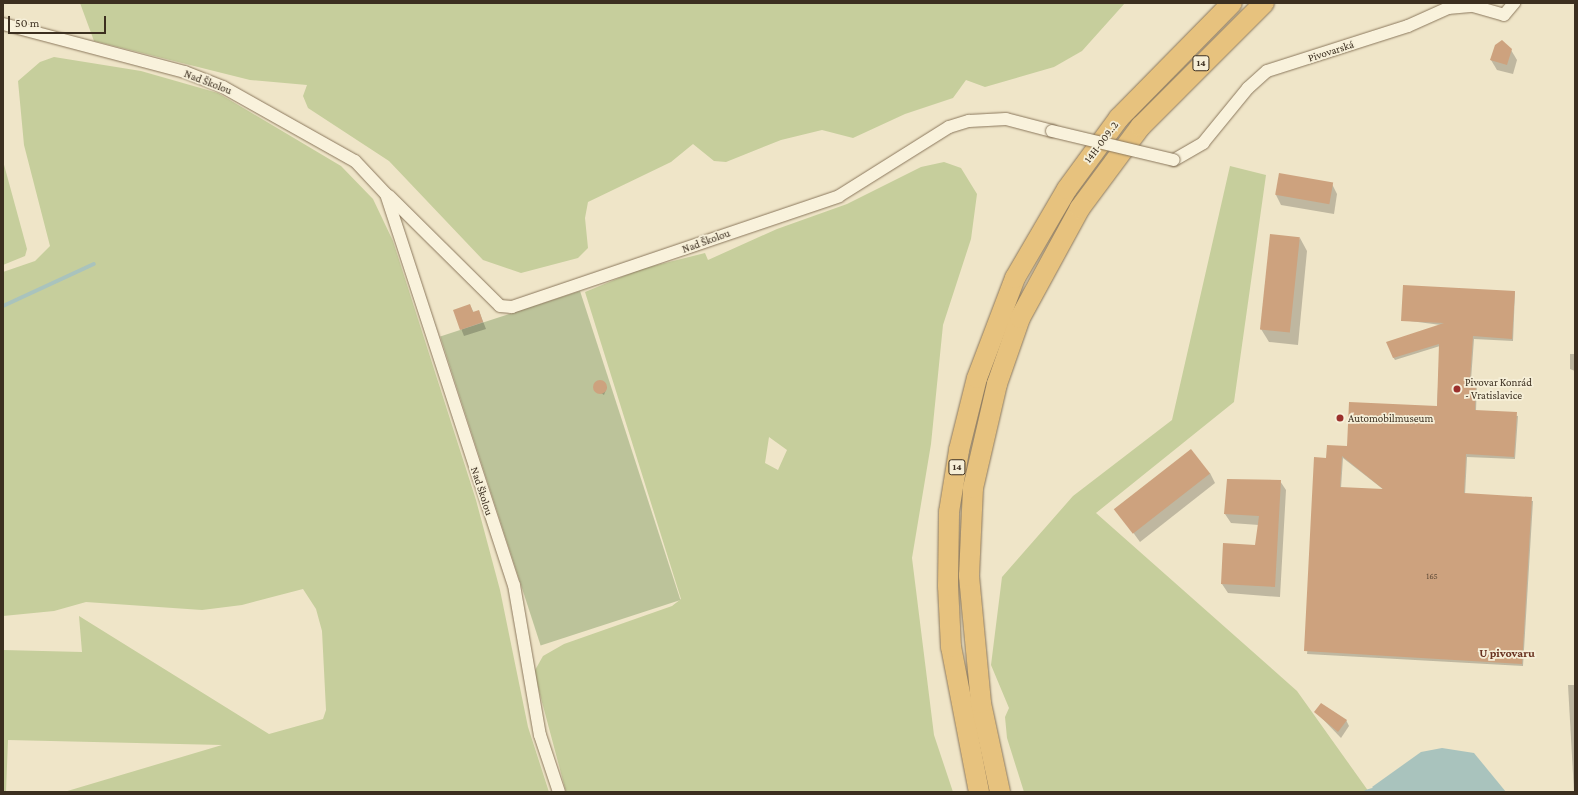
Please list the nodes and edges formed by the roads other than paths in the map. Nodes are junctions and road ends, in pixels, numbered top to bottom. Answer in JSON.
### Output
{"nodes":[{"id":1,"x":1232,"y":3,"type":"edge"},
{"id":2,"x":1264,"y":3,"type":"edge"},
{"id":3,"x":1514,"y":3,"type":"edge"},
{"id":4,"x":3,"y":24,"type":"edge"},
{"id":5,"x":1174,"y":160,"type":"joint"},
{"id":6,"x":386,"y":194,"type":"junction"},
{"id":7,"x":559,"y":792,"type":"edge"},
{"id":8,"x":979,"y":792,"type":"edge"},
{"id":9,"x":1000,"y":792,"type":"edge"}],
"edges":[{"from":1,"to":8,"type":"highway","name":"14H-009..2","number":"14"},
{"from":2,"to":9,"type":"highway","name":"14H-009..2","number":"14"},
{"from":3,"to":5,"type":"street","name":"Pivovarská"},
{"from":4,"to":6,"type":"street","name":"Nad Školou"},
{"from":5,"to":6,"type":"street","name":"Nad Školou","bridge":true},
{"from":6,"to":7,"type":"street","name":"Nad Školou"}]}
